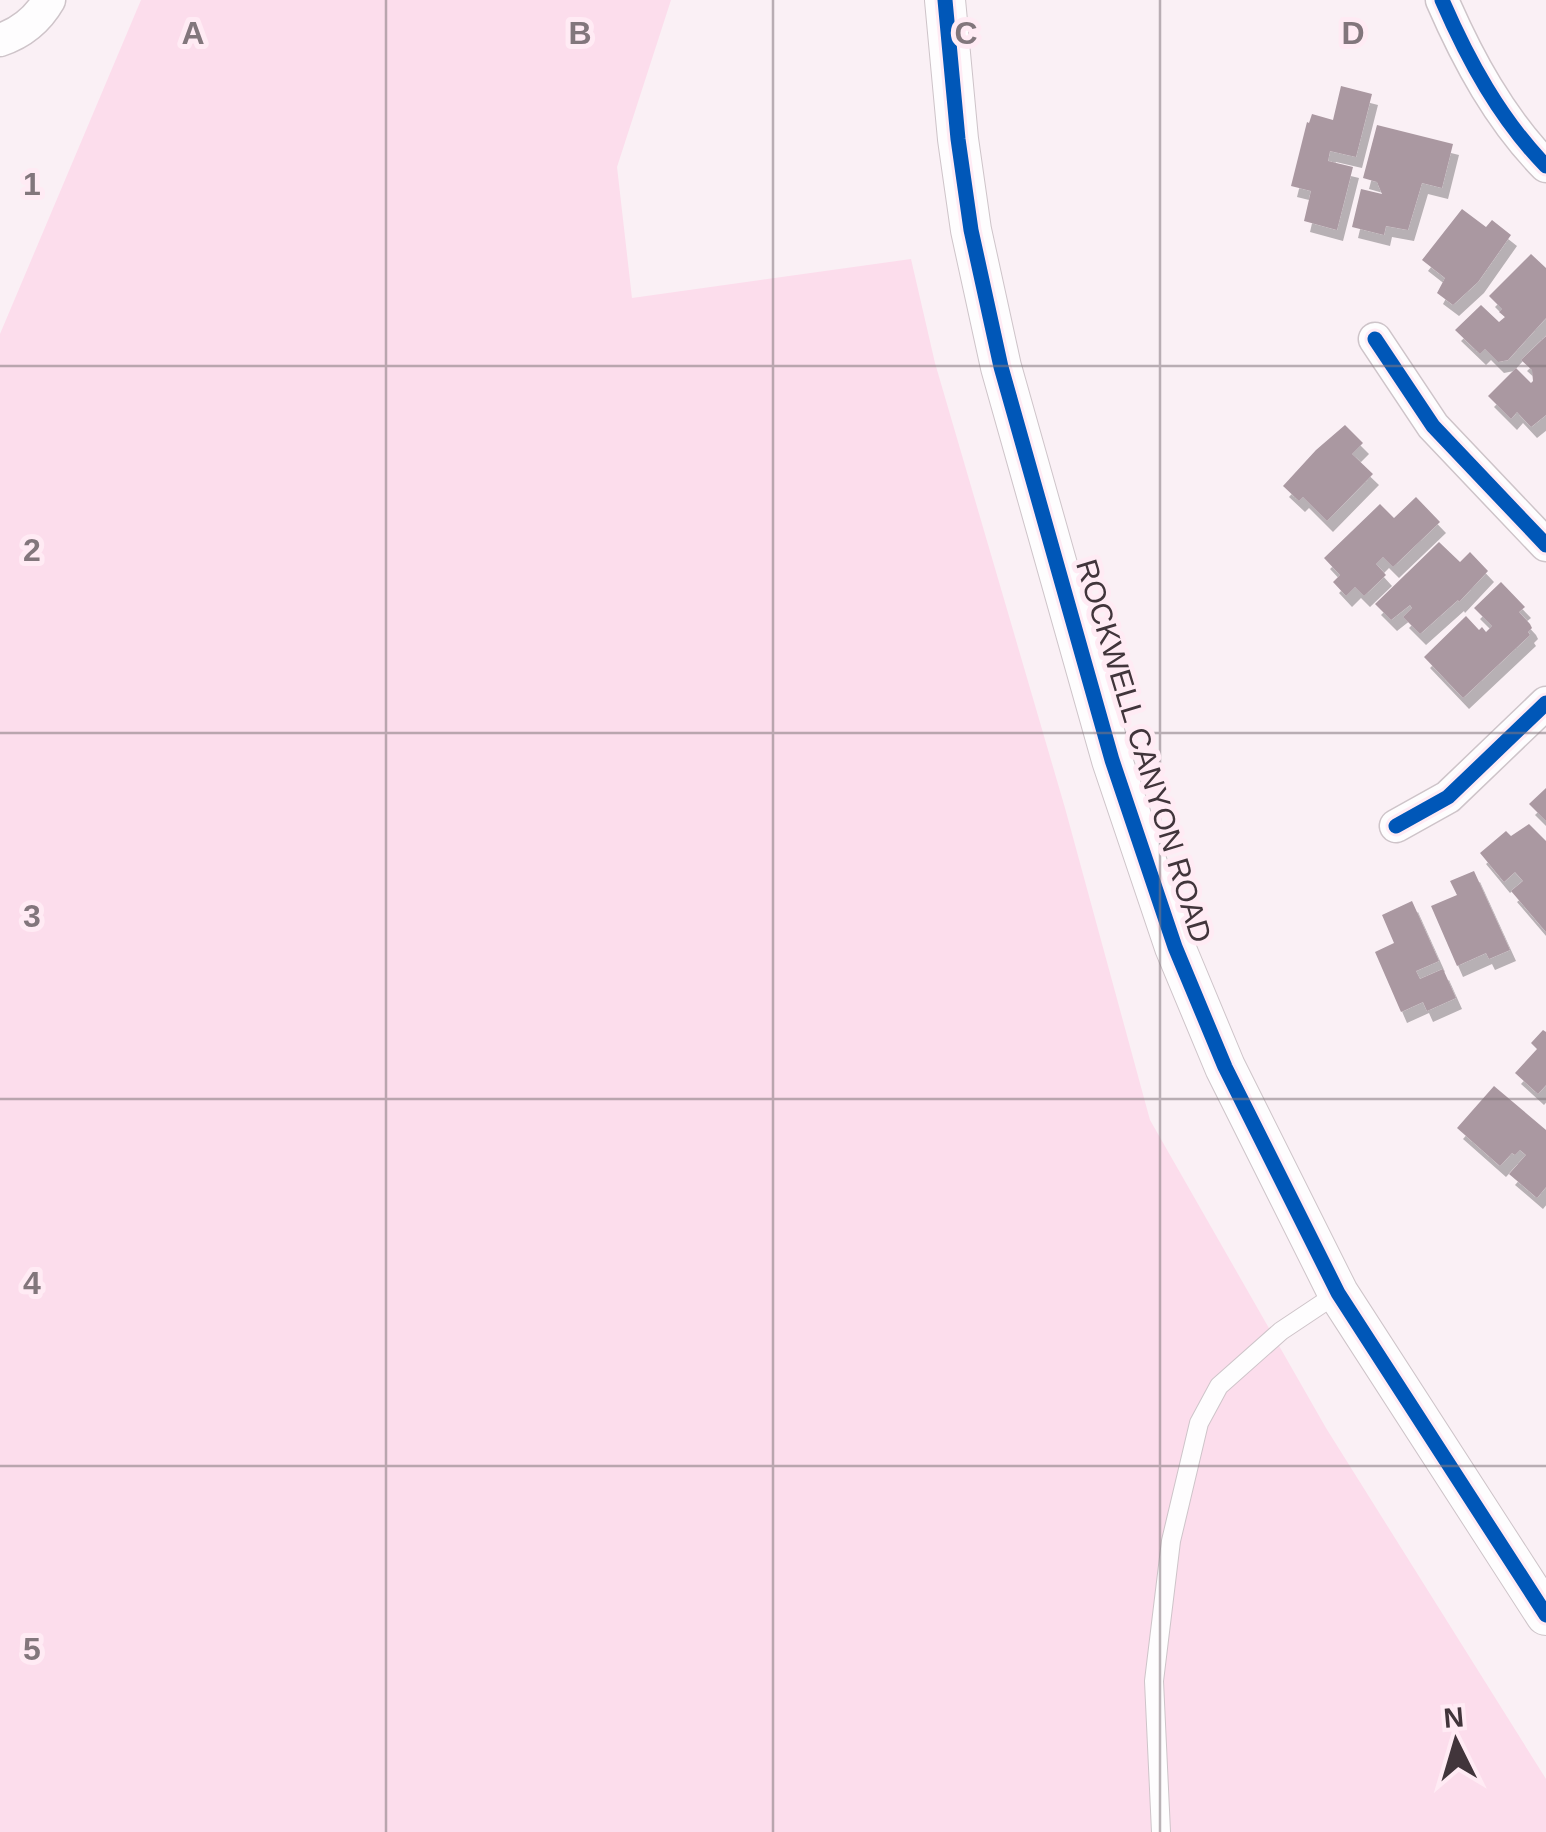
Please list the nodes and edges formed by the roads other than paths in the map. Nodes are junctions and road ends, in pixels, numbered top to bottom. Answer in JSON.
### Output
{"nodes":[{"id":1,"x":49,"y":0,"type":"edge"},
{"id":2,"x":944,"y":0,"type":"edge"},
{"id":3,"x":1442,"y":0,"type":"edge"},
{"id":4,"x":0,"y":40,"type":"edge"},
{"id":5,"x":1546,"y":166,"type":"edge"},
{"id":6,"x":1375,"y":339,"type":"dead end"},
{"id":7,"x":1546,"y":545,"type":"edge"},
{"id":8,"x":1546,"y":702,"type":"edge"},
{"id":9,"x":1396,"y":826,"type":"dead end"},
{"id":10,"x":1338,"y":1293,"type":"junction"},
{"id":11,"x":1546,"y":1615,"type":"edge"},
{"id":12,"x":1161,"y":1832,"type":"edge"}],
"edges":[{"from":1,"to":4,"type":"street"},
{"from":2,"to":10,"type":"street","name":"ROCKWELL CANYON ROAD"},
{"from":3,"to":5,"type":"street"},
{"from":6,"to":7,"type":"street"},
{"from":8,"to":9,"type":"street"},
{"from":10,"to":11,"type":"street","name":"ROCKWELL CANYON ROAD"},
{"from":10,"to":12,"type":"lane"}]}
